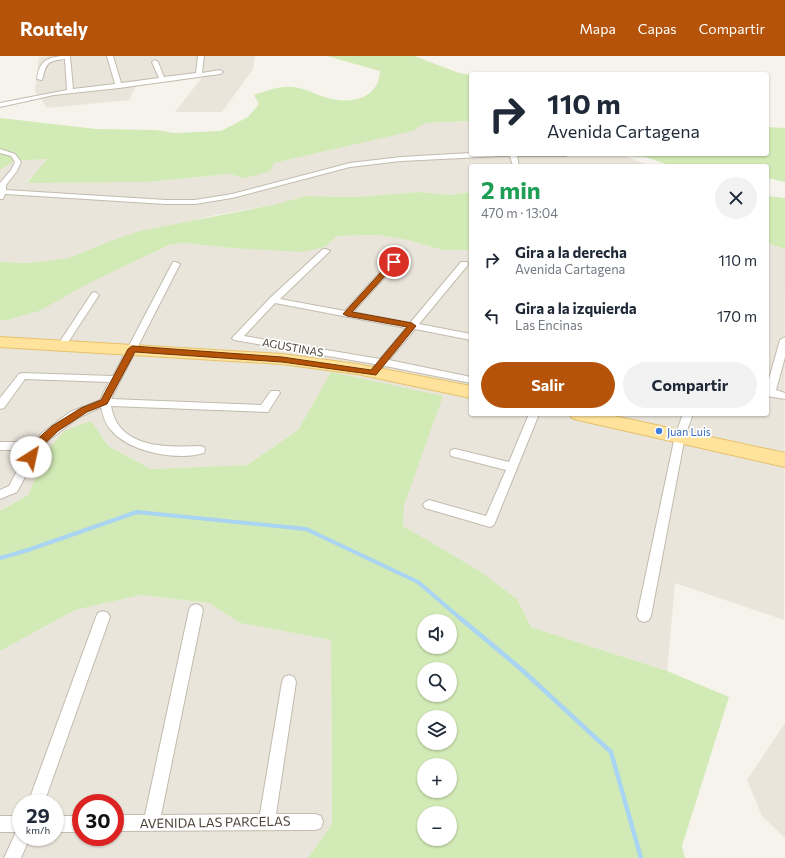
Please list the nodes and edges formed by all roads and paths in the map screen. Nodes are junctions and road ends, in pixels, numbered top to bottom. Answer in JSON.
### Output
{"nodes":[{"id":1,"x":67,"y":56,"type":"edge"},
{"id":2,"x":110,"y":56,"type":"edge"},
{"id":3,"x":201,"y":56,"type":"edge"},
{"id":4,"x":155,"y":62,"type":"dead end"},
{"id":5,"x":220,"y":72,"type":"dead end"},
{"id":6,"x":199,"y":73,"type":"junction"},
{"id":7,"x":40,"y":79,"type":"dead end"},
{"id":8,"x":162,"y":79,"type":"junction"},
{"id":9,"x":119,"y":86,"type":"junction"},
{"id":10,"x":70,"y":91,"type":"junction"},
{"id":11,"x":0,"y":105,"type":"edge"},
{"id":12,"x":0,"y":150,"type":"edge"},
{"id":13,"x":487,"y":156,"type":"edge"},
{"id":14,"x":473,"y":158,"type":"edge"},
{"id":15,"x":0,"y":176,"type":"edge"},
{"id":16,"x":9,"y":176,"type":"junction"},
{"id":17,"x":2,"y":195,"type":"edge"},
{"id":18,"x":326,"y":251,"type":"dead end"},
{"id":19,"x":403,"y":252,"type":"dead end"},
{"id":20,"x":176,"y":264,"type":"dead end"},
{"id":21,"x":464,"y":264,"type":"dead end"},
{"id":22,"x":95,"y":295,"type":"dead end"},
{"id":23,"x":273,"y":300,"type":"junction"},
{"id":24,"x":347,"y":314,"type":"junction"},
{"id":25,"x":412,"y":326,"type":"junction"},
{"id":26,"x":469,"y":337,"type":"edge"},
{"id":27,"x":785,"y":340,"type":"edge"},
{"id":28,"x":0,"y":342,"type":"edge"},
{"id":29,"x":62,"y":345,"type":"junction"},
{"id":30,"x":132,"y":349,"type":"junction"},
{"id":31,"x":378,"y":367,"type":"junction"},
{"id":32,"x":115,"y":379,"type":"junction"},
{"id":33,"x":469,"y":380,"type":"edge"},
{"id":34,"x":769,"y":389,"type":"edge"},
{"id":35,"x":469,"y":391,"type":"edge"},
{"id":36,"x":769,"y":392,"type":"edge"},
{"id":37,"x":275,"y":393,"type":"dead end"},
{"id":38,"x":785,"y":396,"type":"edge"},
{"id":39,"x":104,"y":402,"type":"junction"},
{"id":40,"x":0,"y":405,"type":"edge"},
{"id":41,"x":533,"y":416,"type":"edge"},
{"id":42,"x":587,"y":416,"type":"edge"},
{"id":43,"x":687,"y":416,"type":"edge"},
{"id":44,"x":680,"y":436,"type":"junction"},
{"id":45,"x":0,"y":446,"type":"edge"},
{"id":46,"x":36,"y":446,"type":"junction"},
{"id":47,"x":200,"y":450,"type":"dead end"},
{"id":48,"x":455,"y":453,"type":"dead end"},
{"id":49,"x":785,"y":460,"type":"edge"},
{"id":50,"x":512,"y":467,"type":"junction"},
{"id":51,"x":0,"y":495,"type":"edge"},
{"id":52,"x":429,"y":505,"type":"dead end"},
{"id":53,"x":196,"y":610,"type":"dead end"},
{"id":54,"x":644,"y":616,"type":"dead end"},
{"id":55,"x":103,"y":617,"type":"dead end"},
{"id":56,"x":289,"y":682,"type":"dead end"},
{"id":57,"x":39,"y":794,"type":"edge"},
{"id":58,"x":267,"y":822,"type":"junction"},
{"id":59,"x":316,"y":822,"type":"dead end"},
{"id":60,"x":124,"y":823,"type":"edge"},
{"id":61,"x":152,"y":823,"type":"junction"},
{"id":62,"x":0,"y":824,"type":"edge"},
{"id":63,"x":12,"y":824,"type":"edge"},
{"id":64,"x":18,"y":846,"type":"edge"},
{"id":65,"x":12,"y":858,"type":"edge"}],
"edges":[{"from":1,"to":7,"type":"street"},
{"from":1,"to":10,"type":"street"},
{"from":2,"to":9,"type":"street"},
{"from":3,"to":6,"type":"street"},
{"from":4,"to":8,"type":"street"},
{"from":5,"to":6,"type":"street"},
{"from":6,"to":8,"type":"street"},
{"from":8,"to":9,"type":"street"},
{"from":9,"to":10,"type":"street"},
{"from":10,"to":11,"type":"street"},
{"from":12,"to":16,"type":"street"},
{"from":13,"to":14,"type":"street"},
{"from":14,"to":17,"type":"street"},
{"from":15,"to":16,"type":"street"},
{"from":16,"to":17,"type":"street"},
{"from":18,"to":23,"type":"street"},
{"from":19,"to":24,"type":"street"},
{"from":20,"to":30,"type":"street"},
{"from":21,"to":25,"type":"street"},
{"from":22,"to":29,"type":"street"},
{"from":23,"to":24,"type":"street"},
{"from":23,"to":31,"type":"street","name":"AGUSTINAS"},
{"from":24,"to":25,"type":"street"},
{"from":25,"to":26,"type":"street"},
{"from":25,"to":31,"type":"street"},
{"from":27,"to":34,"type":"street"},
{"from":28,"to":29,"type":"main road"},
{"from":29,"to":30,"type":"main road"},
{"from":30,"to":31,"type":"main road"},
{"from":30,"to":32,"type":"street"},
{"from":31,"to":33,"type":"street","name":"AGUSTINAS"},
{"from":31,"to":35,"type":"main road"},
{"from":32,"to":39,"type":"street"},
{"from":32,"to":40,"type":"street"},
{"from":36,"to":38,"type":"street"},
{"from":37,"to":39,"type":"street"},
{"from":39,"to":46,"type":"street"},
{"from":39,"to":47,"type":"street"},
{"from":41,"to":50,"type":"street"},
{"from":42,"to":44,"type":"main road"},
{"from":43,"to":44,"type":"street"},
{"from":44,"to":49,"type":"main road"},
{"from":44,"to":54,"type":"street"},
{"from":45,"to":46,"type":"street"},
{"from":46,"to":51,"type":"street"},
{"from":48,"to":50,"type":"street"},
{"from":50,"to":52,"type":"street"},
{"from":53,"to":61,"type":"street"},
{"from":55,"to":57,"type":"street"},
{"from":56,"to":58,"type":"street"},
{"from":58,"to":59,"type":"street","name":"AVENIDA LAS PARCELAS"},
{"from":58,"to":61,"type":"street","name":"AVENIDA LAS PARCELAS"},
{"from":60,"to":61,"type":"street","name":"AVENIDA LAS PARCELAS"},
{"from":62,"to":63,"type":"street"},
{"from":64,"to":65,"type":"street"}]}
